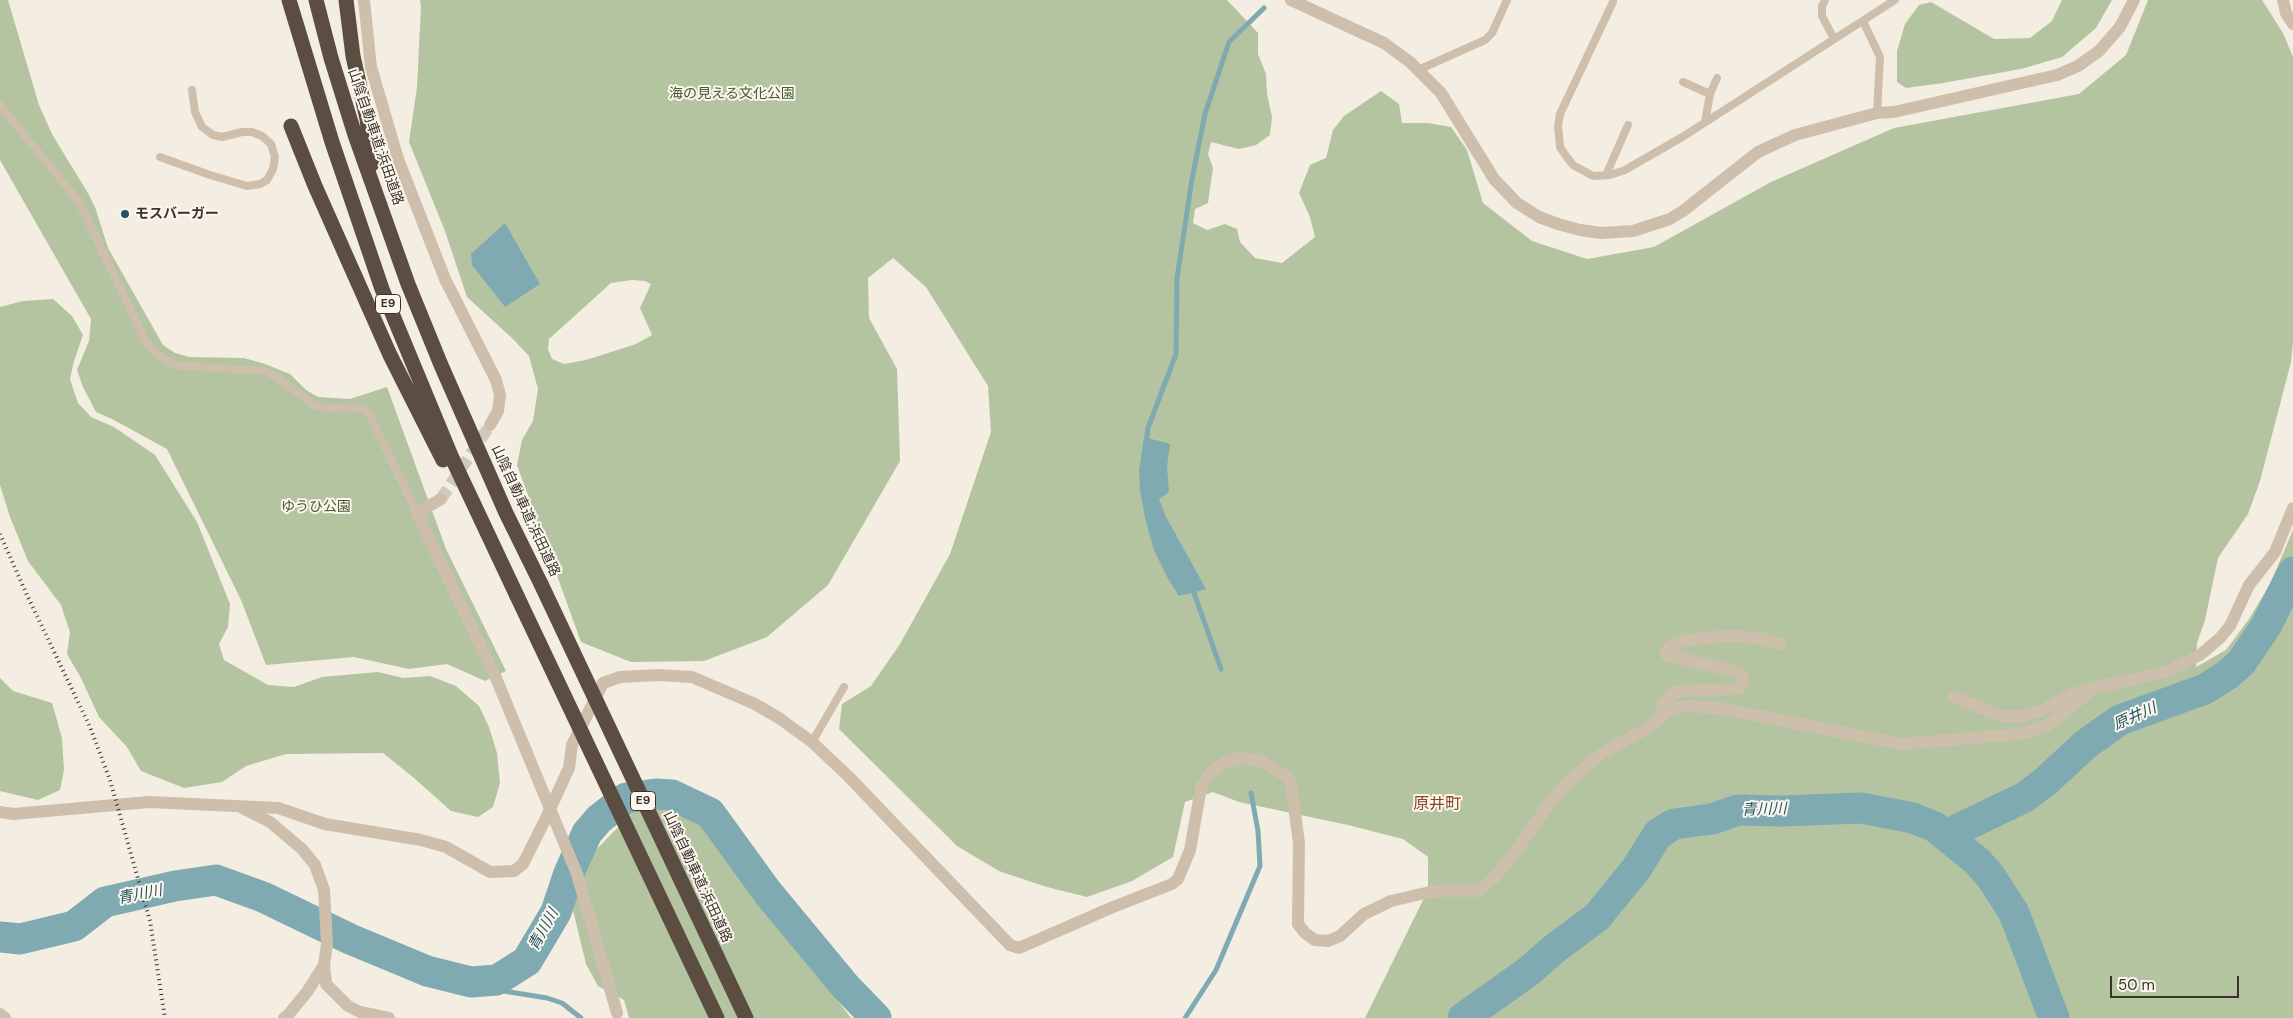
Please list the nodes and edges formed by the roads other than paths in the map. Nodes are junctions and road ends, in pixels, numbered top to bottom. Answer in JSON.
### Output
{"nodes":[{"id":1,"x":289,"y":0,"type":"edge"},
{"id":2,"x":316,"y":0,"type":"edge"},
{"id":3,"x":346,"y":0,"type":"edge"},
{"id":4,"x":364,"y":0,"type":"edge"},
{"id":5,"x":1291,"y":0,"type":"edge"},
{"id":6,"x":1507,"y":0,"type":"edge"},
{"id":7,"x":1824,"y":0,"type":"edge"},
{"id":8,"x":1895,"y":0,"type":"edge"},
{"id":9,"x":2134,"y":0,"type":"edge"},
{"id":10,"x":2283,"y":0,"type":"edge"},
{"id":11,"x":1613,"y":2,"type":"dead end"},
{"id":12,"x":1862,"y":21,"type":"junction"},
{"id":13,"x":2293,"y":24,"type":"edge"},
{"id":14,"x":1834,"y":39,"type":"junction"},
{"id":15,"x":1418,"y":70,"type":"junction"},
{"id":16,"x":1718,"y":78,"type":"dead end"},
{"id":17,"x":1683,"y":82,"type":"dead end"},
{"id":18,"x":192,"y":90,"type":"dead end"},
{"id":19,"x":1710,"y":94,"type":"junction"},
{"id":20,"x":0,"y":105,"type":"edge"},
{"id":21,"x":1877,"y":113,"type":"junction"},
{"id":22,"x":1705,"y":122,"type":"junction"},
{"id":23,"x":1628,"y":125,"type":"dead end"},
{"id":24,"x":292,"y":126,"type":"dead end"},
{"id":25,"x":160,"y":157,"type":"dead end"},
{"id":26,"x":1606,"y":175,"type":"junction"},
{"id":27,"x":375,"y":190,"type":"junction"},
{"id":28,"x":490,"y":425,"type":"tunnel mouth"},
{"id":29,"x":441,"y":498,"type":"tunnel mouth"},
{"id":30,"x":2293,"y":508,"type":"edge"},
{"id":31,"x":417,"y":513,"type":"junction"},
{"id":32,"x":508,"y":577,"type":"junction"},
{"id":33,"x":1780,"y":644,"type":"dead end"},
{"id":34,"x":844,"y":687,"type":"dead end"},
{"id":35,"x":2089,"y":691,"type":"junction"},
{"id":36,"x":1954,"y":698,"type":"dead end"},
{"id":37,"x":1660,"y":718,"type":"junction"},
{"id":38,"x":812,"y":742,"type":"junction"},
{"id":39,"x":237,"y":806,"type":"junction"},
{"id":40,"x":0,"y":812,"type":"edge"},
{"id":41,"x":324,"y":965,"type":"junction"},
{"id":42,"x":0,"y":1014,"type":"edge"},
{"id":43,"x":618,"y":1016,"type":"edge"},
{"id":44,"x":5,"y":1018,"type":"edge"},
{"id":45,"x":284,"y":1018,"type":"edge"},
{"id":46,"x":389,"y":1018,"type":"edge"},
{"id":47,"x":717,"y":1018,"type":"edge"},
{"id":48,"x":746,"y":1018,"type":"edge"}],
"edges":[{"from":1,"to":32,"type":"highway","number":"E9"},
{"from":2,"to":27,"type":"highway","name":"山陰自動車道;浜田道路","number":"E9"},
{"from":3,"to":27,"type":"highway"},
{"from":4,"to":28,"type":"street"},
{"from":5,"to":15,"type":"street"},
{"from":6,"to":15,"type":"lane"},
{"from":7,"to":14,"type":"lane"},
{"from":8,"to":12,"type":"lane"},
{"from":9,"to":21,"type":"street"},
{"from":10,"to":13,"type":"street"},
{"from":11,"to":26,"type":"lane"},
{"from":12,"to":14,"type":"lane"},
{"from":12,"to":21,"type":"lane"},
{"from":14,"to":22,"type":"lane"},
{"from":15,"to":21,"type":"street"},
{"from":16,"to":19,"type":"lane"},
{"from":17,"to":19,"type":"lane"},
{"from":18,"to":25,"type":"lane"},
{"from":19,"to":22,"type":"lane"},
{"from":20,"to":31,"type":"lane"},
{"from":22,"to":26,"type":"lane"},
{"from":23,"to":26,"type":"lane"},
{"from":24,"to":32,"type":"highway"},
{"from":27,"to":48,"type":"highway","name":"山陰自動車道;浜田道路","number":"E9","bridge":true},
{"from":29,"to":31,"type":"street"},
{"from":30,"to":35,"type":"street"},
{"from":31,"to":43,"type":"street","bridge":true},
{"from":32,"to":47,"type":"highway","number":"E9","bridge":true},
{"from":33,"to":37,"type":"street"},
{"from":34,"to":38,"type":"lane"},
{"from":35,"to":36,"type":"street"},
{"from":35,"to":37,"type":"street"},
{"from":37,"to":38,"type":"street"},
{"from":38,"to":39,"type":"street"},
{"from":39,"to":40,"type":"street"},
{"from":39,"to":41,"type":"street"},
{"from":41,"to":45,"type":"street"},
{"from":41,"to":46,"type":"street"},
{"from":42,"to":44,"type":"street"}]}
